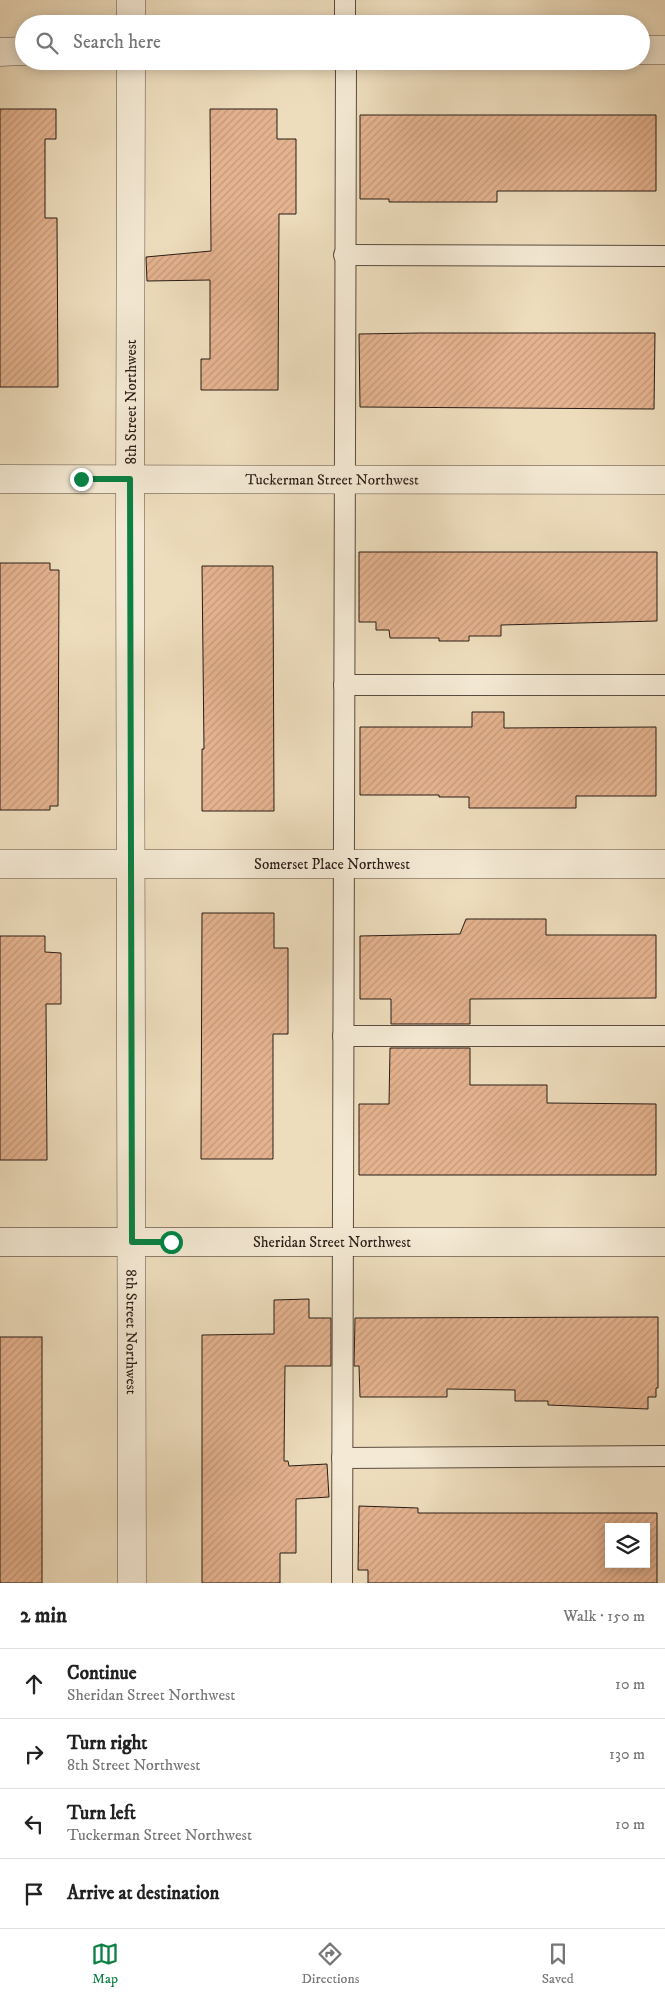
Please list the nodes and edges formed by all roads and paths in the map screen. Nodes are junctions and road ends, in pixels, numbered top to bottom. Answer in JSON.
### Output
{"nodes":[{"id":1,"x":131,"y":0,"type":"edge"},
{"id":2,"x":345,"y":0,"type":"edge"},
{"id":3,"x":131,"y":15,"type":"edge"},
{"id":4,"x":345,"y":15,"type":"edge"},
{"id":5,"x":650,"y":50,"type":"edge"},
{"id":6,"x":665,"y":50,"type":"edge"},
{"id":7,"x":0,"y":52,"type":"edge"},
{"id":8,"x":15,"y":52,"type":"edge"},
{"id":9,"x":131,"y":70,"type":"edge"},
{"id":10,"x":346,"y":70,"type":"edge"},
{"id":11,"x":344,"y":255,"type":"junction"},
{"id":12,"x":665,"y":256,"type":"edge"},
{"id":13,"x":0,"y":479,"type":"edge"},
{"id":14,"x":130,"y":479,"type":"junction"},
{"id":15,"x":346,"y":480,"type":"junction"},
{"id":16,"x":665,"y":480,"type":"edge"},
{"id":17,"x":344,"y":685,"type":"junction"},
{"id":18,"x":665,"y":685,"type":"edge"},
{"id":19,"x":0,"y":864,"type":"edge"},
{"id":20,"x":131,"y":864,"type":"junction"},
{"id":21,"x":344,"y":864,"type":"junction"},
{"id":22,"x":665,"y":864,"type":"edge"},
{"id":23,"x":343,"y":1036,"type":"junction"},
{"id":24,"x":665,"y":1036,"type":"edge"},
{"id":25,"x":0,"y":1242,"type":"edge"},
{"id":26,"x":132,"y":1242,"type":"junction"},
{"id":27,"x":344,"y":1242,"type":"junction"},
{"id":28,"x":665,"y":1242,"type":"edge"},
{"id":29,"x":665,"y":1456,"type":"edge"},
{"id":30,"x":342,"y":1458,"type":"junction"},
{"id":31,"x":132,"y":1583,"type":"edge"},
{"id":32,"x":342,"y":1583,"type":"edge"}],
"edges":[{"from":1,"to":3,"type":"street"},
{"from":2,"to":4,"type":"lane"},
{"from":5,"to":6,"type":"street"},
{"from":7,"to":8,"type":"street"},
{"from":9,"to":14,"type":"street","name":"8th Street Northwest"},
{"from":10,"to":11,"type":"lane"},
{"from":11,"to":12,"type":"lane"},
{"from":11,"to":15,"type":"lane"},
{"from":13,"to":14,"type":"street","name":"Tuckerman Street Northwest"},
{"from":14,"to":15,"type":"street","name":"Tuckerman Street Northwest"},
{"from":14,"to":20,"type":"street","name":"8th Street Northwest"},
{"from":15,"to":16,"type":"street","name":"Tuckerman Street Northwest"},
{"from":15,"to":17,"type":"lane"},
{"from":17,"to":18,"type":"lane"},
{"from":17,"to":21,"type":"lane"},
{"from":19,"to":20,"type":"street","name":"Somerset Place Northwest"},
{"from":20,"to":21,"type":"street","name":"Somerset Place Northwest"},
{"from":20,"to":26,"type":"street","name":"8th Street Northwest"},
{"from":21,"to":22,"type":"street","name":"Somerset Place Northwest"},
{"from":21,"to":23,"type":"lane"},
{"from":23,"to":24,"type":"lane"},
{"from":23,"to":27,"type":"lane"},
{"from":25,"to":26,"type":"street","name":"Sheridan Street Northwest"},
{"from":26,"to":27,"type":"street","name":"Sheridan Street Northwest"},
{"from":26,"to":31,"type":"street","name":"8th Street Northwest"},
{"from":27,"to":28,"type":"street","name":"Sheridan Street Northwest"},
{"from":27,"to":30,"type":"lane"},
{"from":29,"to":30,"type":"lane"},
{"from":30,"to":32,"type":"lane"}]}
